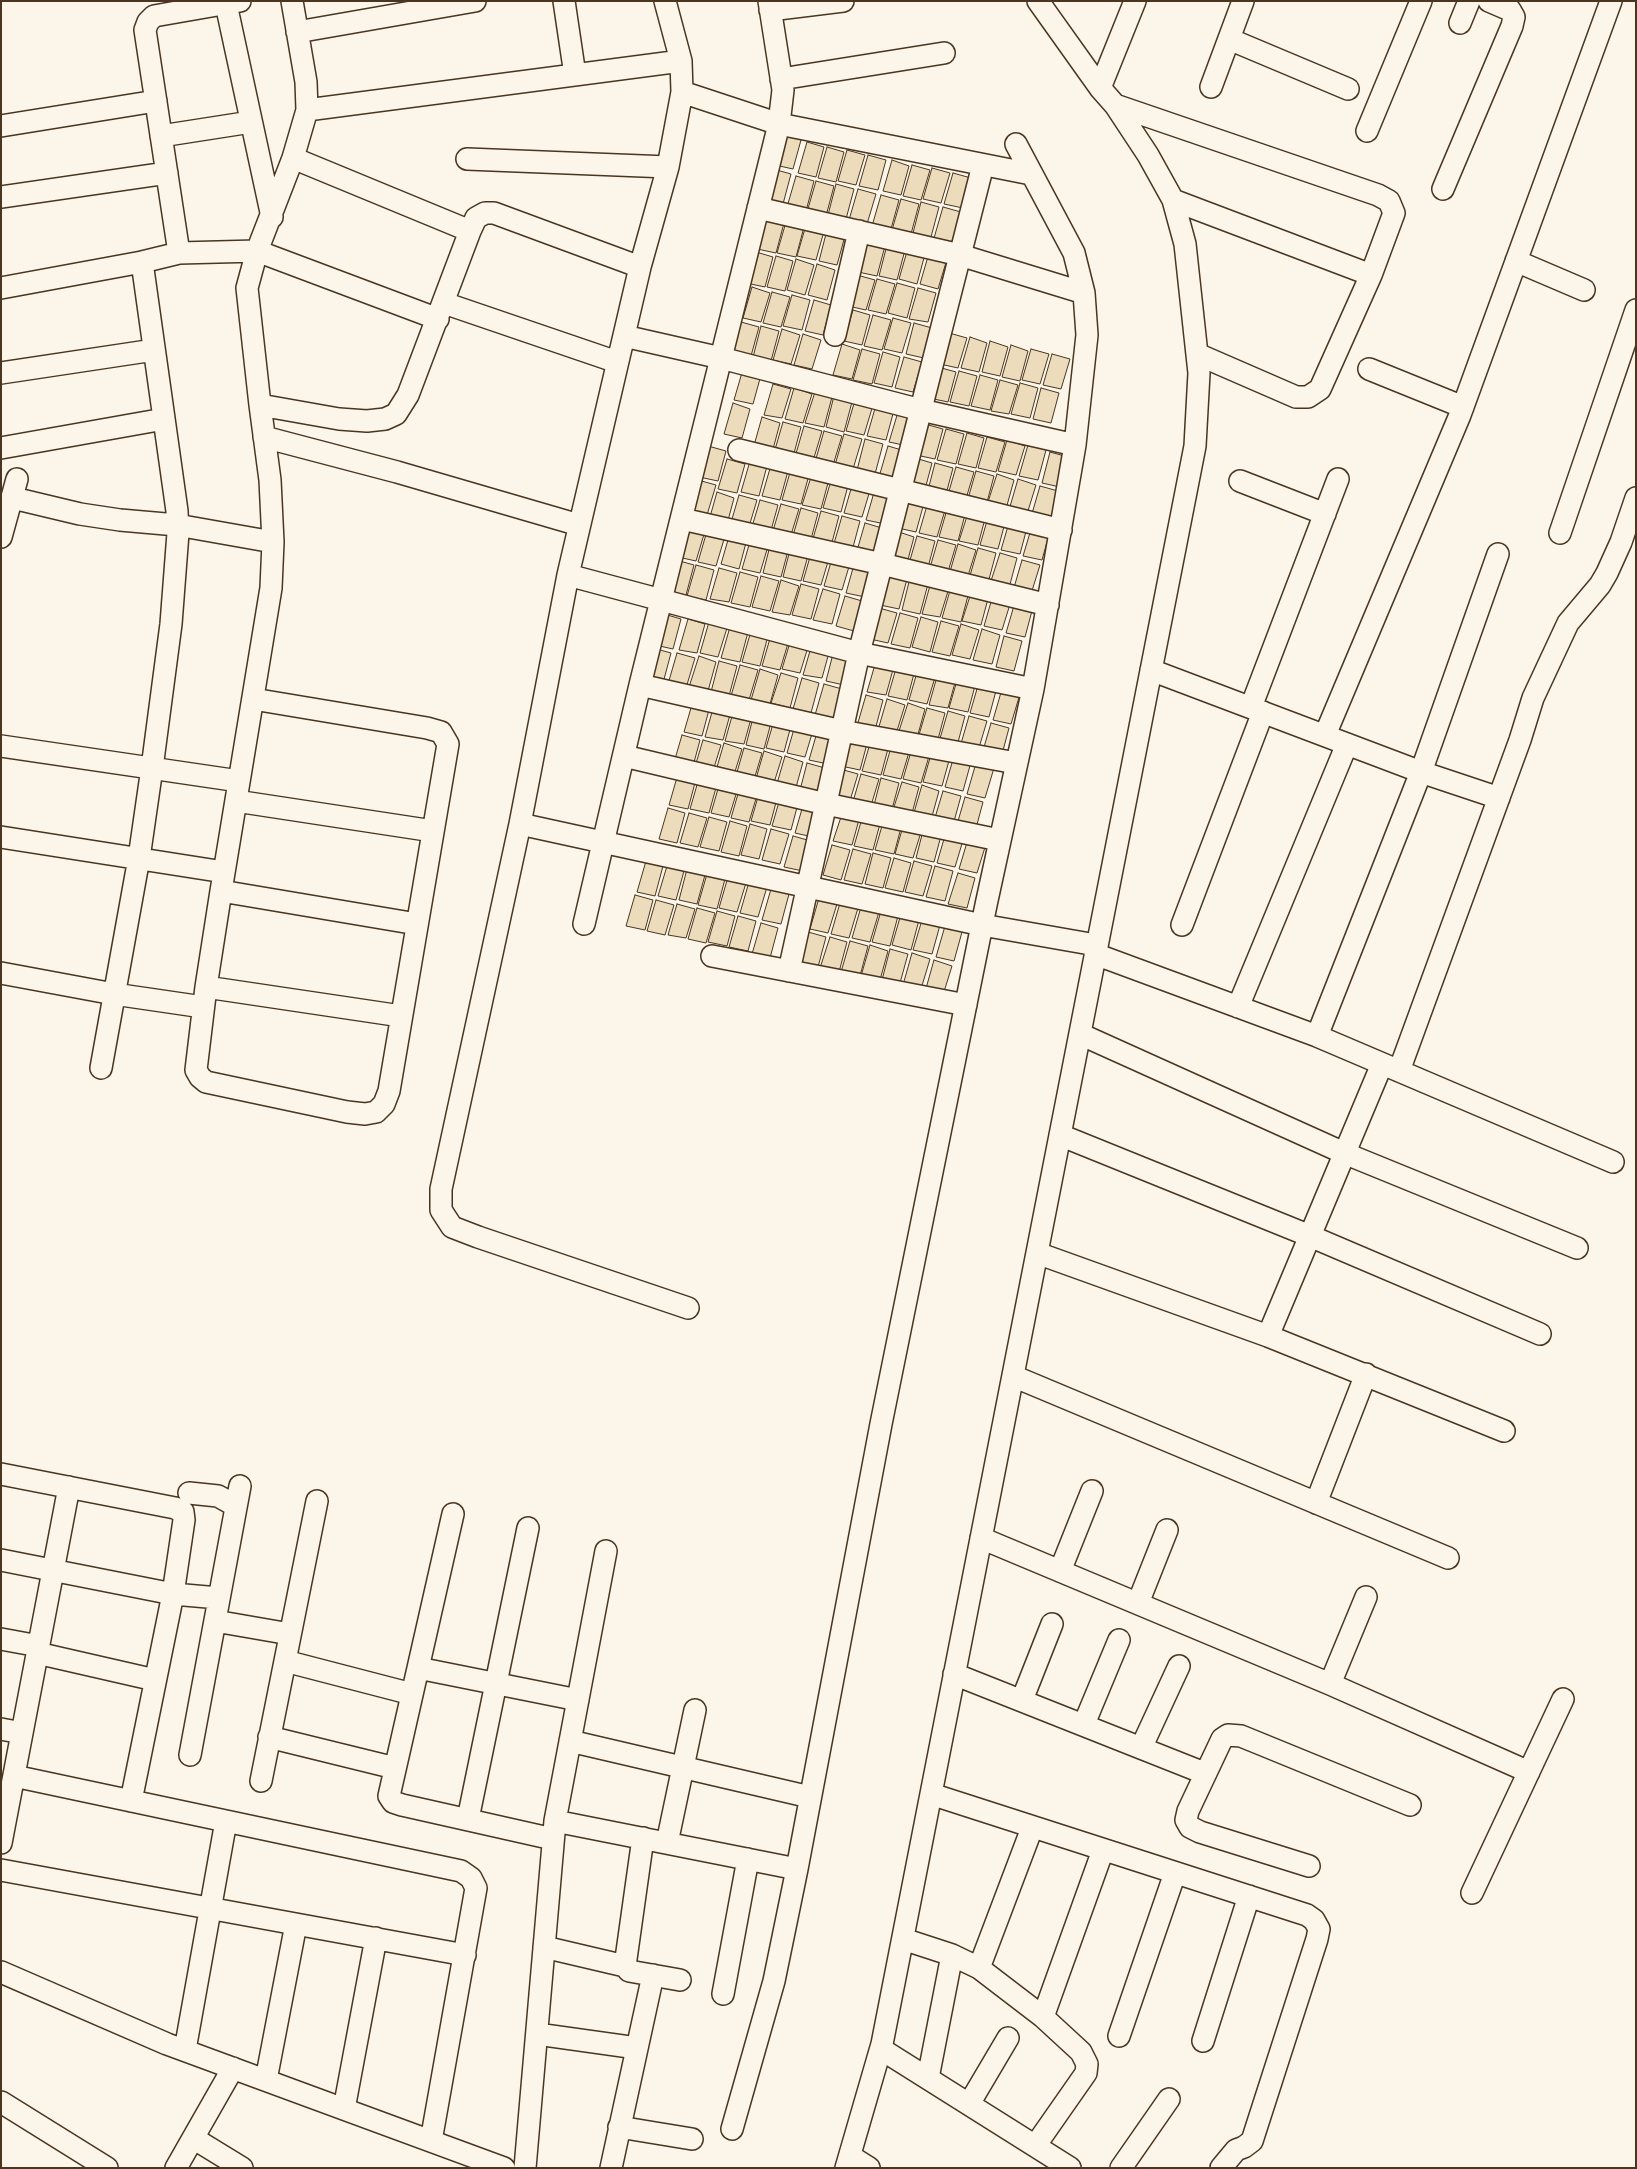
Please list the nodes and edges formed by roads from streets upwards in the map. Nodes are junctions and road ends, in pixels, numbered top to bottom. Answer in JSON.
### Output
{"nodes":[{"id":1,"x":292,"y":1,"type":"edge"},
{"id":2,"x":475,"y":1,"type":"edge"},
{"id":3,"x":564,"y":1,"type":"edge"},
{"id":4,"x":665,"y":1,"type":"edge"},
{"id":5,"x":843,"y":1,"type":"edge"},
{"id":6,"x":1038,"y":1,"type":"edge"},
{"id":7,"x":1135,"y":1,"type":"edge"},
{"id":8,"x":1243,"y":1,"type":"edge"},
{"id":9,"x":1421,"y":1,"type":"edge"},
{"id":10,"x":1469,"y":1,"type":"edge"},
{"id":11,"x":1489,"y":1,"type":"edge"},
{"id":12,"x":1611,"y":1,"type":"edge"},
{"id":13,"x":233,"y":2,"type":"edge"},
{"id":14,"x":198,"y":5,"type":"edge"},
{"id":15,"x":769,"y":6,"type":"edge"},
{"id":16,"x":1460,"y":23,"type":"dead end"},
{"id":17,"x":297,"y":32,"type":"junction"},
{"id":18,"x":1229,"y":39,"type":"junction"},
{"id":19,"x":944,"y":53,"type":"dead end"},
{"id":20,"x":681,"y":61,"type":"junction"},
{"id":21,"x":575,"y":75,"type":"junction"},
{"id":22,"x":781,"y":79,"type":"junction"},
{"id":23,"x":1212,"y":86,"type":"dead end"},
{"id":24,"x":1100,"y":88,"type":"junction"},
{"id":25,"x":1348,"y":89,"type":"dead end"},
{"id":26,"x":682,"y":92,"type":"junction"},
{"id":27,"x":156,"y":101,"type":"junction"},
{"id":28,"x":1115,"y":105,"type":"junction"},
{"id":29,"x":307,"y":110,"type":"junction"},
{"id":30,"x":251,"y":122,"type":"junction"},
{"id":31,"x":779,"y":124,"type":"junction"},
{"id":32,"x":1,"y":126,"type":"edge"},
{"id":33,"x":1367,"y":131,"type":"dead end"},
{"id":34,"x":161,"y":136,"type":"junction"},
{"id":35,"x":1016,"y":144,"type":"dead end"},
{"id":36,"x":293,"y":158,"type":"junction"},
{"id":37,"x":467,"y":160,"type":"dead end"},
{"id":38,"x":983,"y":165,"type":"junction"},
{"id":39,"x":668,"y":167,"type":"junction"},
{"id":40,"x":167,"y":173,"type":"junction"},
{"id":41,"x":1031,"y":174,"type":"junction"},
{"id":42,"x":1443,"y":189,"type":"dead end"},
{"id":43,"x":1,"y":196,"type":"edge"},
{"id":44,"x":1173,"y":200,"type":"junction"},
{"id":45,"x":758,"y":208,"type":"junction"},
{"id":46,"x":272,"y":217,"type":"junction"},
{"id":47,"x":859,"y":231,"type":"junction"},
{"id":48,"x":470,"y":232,"type":"junction"},
{"id":49,"x":257,"y":251,"type":"junction"},
{"id":50,"x":180,"y":254,"type":"junction"},
{"id":51,"x":960,"y":255,"type":"junction"},
{"id":52,"x":1516,"y":261,"type":"junction"},
{"id":53,"x":142,"y":262,"type":"junction"},
{"id":54,"x":640,"y":268,"type":"junction"},
{"id":55,"x":1372,"y":276,"type":"junction"},
{"id":56,"x":1,"y":288,"type":"edge"},
{"id":57,"x":1584,"y":290,"type":"dead end"},
{"id":58,"x":1084,"y":293,"type":"junction"},
{"id":59,"x":1636,"y":310,"type":"edge"},
{"id":60,"x":441,"y":311,"type":"junction"},
{"id":61,"x":835,"y":334,"type":"dead end"},
{"id":62,"x":624,"y":336,"type":"junction"},
{"id":63,"x":154,"y":350,"type":"junction"},
{"id":64,"x":1197,"y":354,"type":"junction"},
{"id":65,"x":721,"y":358,"type":"junction"},
{"id":66,"x":617,"y":362,"type":"junction"},
{"id":67,"x":1369,"y":369,"type":"dead end"},
{"id":68,"x":1,"y":373,"type":"edge"},
{"id":69,"x":260,"y":405,"type":"junction"},
{"id":70,"x":1463,"y":407,"type":"junction"},
{"id":71,"x":920,"y":410,"type":"junction"},
{"id":72,"x":164,"y":419,"type":"junction"},
{"id":73,"x":264,"y":437,"type":"junction"},
{"id":74,"x":1075,"y":445,"type":"junction"},
{"id":75,"x":1,"y":448,"type":"edge"},
{"id":76,"x":739,"y":450,"type":"dead end"},
{"id":77,"x":1338,"y":479,"type":"dead end"},
{"id":78,"x":1240,"y":481,"type":"dead end"},
{"id":79,"x":900,"y":490,"type":"junction"},
{"id":80,"x":1636,"y":498,"type":"edge"},
{"id":81,"x":1325,"y":514,"type":"junction"},
{"id":82,"x":682,"y":519,"type":"junction"},
{"id":83,"x":177,"y":525,"type":"junction"},
{"id":84,"x":579,"y":525,"type":"junction"},
{"id":85,"x":1061,"y":530,"type":"junction"},
{"id":86,"x":1560,"y":533,"type":"dead end"},
{"id":87,"x":1,"y":537,"type":"edge"},
{"id":88,"x":273,"y":542,"type":"junction"},
{"id":89,"x":1498,"y":554,"type":"dead end"},
{"id":90,"x":882,"y":564,"type":"junction"},
{"id":91,"x":568,"y":575,"type":"junction"},
{"id":92,"x":662,"y":599,"type":"junction"},
{"id":93,"x":1048,"y":604,"type":"junction"},
{"id":94,"x":859,"y":653,"type":"junction"},
{"id":95,"x":1151,"y":670,"type":"junction"},
{"id":96,"x":640,"y":685,"type":"junction"},
{"id":97,"x":1033,"y":689,"type":"junction"},
{"id":98,"x":253,"y":700,"type":"junction"},
{"id":99,"x":1257,"y":710,"type":"junction"},
{"id":100,"x":842,"y":731,"type":"junction"},
{"id":101,"x":1325,"y":735,"type":"junction"},
{"id":102,"x":1347,"y":744,"type":"junction"},
{"id":103,"x":1,"y":746,"type":"edge"},
{"id":104,"x":624,"y":756,"type":"junction"},
{"id":105,"x":1016,"y":763,"type":"junction"},
{"id":106,"x":152,"y":768,"type":"junction"},
{"id":107,"x":1422,"y":772,"type":"junction"},
{"id":108,"x":238,"y":791,"type":"junction"},
{"id":109,"x":1499,"y":798,"type":"junction"},
{"id":110,"x":826,"y":804,"type":"junction"},
{"id":111,"x":520,"y":824,"type":"junction"},
{"id":112,"x":433,"y":831,"type":"junction"},
{"id":113,"x":1,"y":837,"type":"edge"},
{"id":114,"x":999,"y":840,"type":"junction"},
{"id":115,"x":603,"y":841,"type":"junction"},
{"id":116,"x":139,"y":858,"type":"junction"},
{"id":117,"x":223,"y":881,"type":"junction"},
{"id":118,"x":809,"y":887,"type":"junction"},
{"id":119,"x":417,"y":924,"type":"junction"},
{"id":120,"x":584,"y":924,"type":"dead end"},
{"id":121,"x":982,"y":925,"type":"junction"},
{"id":122,"x":1182,"y":925,"type":"dead end"},
{"id":123,"x":1096,"y":949,"type":"junction"},
{"id":124,"x":712,"y":956,"type":"dead end"},
{"id":125,"x":789,"y":971,"type":"junction"},
{"id":126,"x":1,"y":973,"type":"edge"},
{"id":127,"x":114,"y":994,"type":"junction"},
{"id":128,"x":204,"y":997,"type":"junction"},
{"id":129,"x":966,"y":1004,"type":"junction"},
{"id":130,"x":1238,"y":1007,"type":"junction"},
{"id":131,"x":402,"y":1016,"type":"junction"},
{"id":132,"x":1080,"y":1034,"type":"junction"},
{"id":133,"x":1317,"y":1036,"type":"junction"},
{"id":134,"x":1390,"y":1067,"type":"junction"},
{"id":135,"x":101,"y":1068,"type":"dead end"},
{"id":136,"x":1060,"y":1135,"type":"junction"},
{"id":137,"x":1344,"y":1153,"type":"junction"},
{"id":138,"x":1614,"y":1162,"type":"dead end"},
{"id":139,"x":1310,"y":1236,"type":"junction"},
{"id":140,"x":1577,"y":1248,"type":"dead end"},
{"id":141,"x":1037,"y":1253,"type":"junction"},
{"id":142,"x":688,"y":1308,"type":"dead end"},
{"id":143,"x":1540,"y":1334,"type":"dead end"},
{"id":144,"x":1268,"y":1336,"type":"junction"},
{"id":145,"x":1366,"y":1374,"type":"junction"},
{"id":146,"x":1013,"y":1376,"type":"junction"},
{"id":147,"x":1504,"y":1430,"type":"dead end"},
{"id":148,"x":1,"y":1474,"type":"edge"},
{"id":149,"x":69,"y":1487,"type":"junction"},
{"id":150,"x":1092,"y":1491,"type":"dead end"},
{"id":151,"x":189,"y":1493,"type":"dead end"},
{"id":152,"x":317,"y":1500,"type":"dead end"},
{"id":153,"x":1316,"y":1502,"type":"junction"},
{"id":154,"x":453,"y":1514,"type":"dead end"},
{"id":155,"x":528,"y":1528,"type":"dead end"},
{"id":156,"x":1167,"y":1530,"type":"dead end"},
{"id":157,"x":981,"y":1538,"type":"junction"},
{"id":158,"x":606,"y":1551,"type":"dead end"},
{"id":159,"x":1448,"y":1558,"type":"dead end"},
{"id":160,"x":1,"y":1560,"type":"edge"},
{"id":161,"x":53,"y":1571,"type":"junction"},
{"id":162,"x":1060,"y":1571,"type":"junction"},
{"id":163,"x":173,"y":1594,"type":"junction"},
{"id":164,"x":1366,"y":1597,"type":"dead end"},
{"id":165,"x":219,"y":1598,"type":"junction"},
{"id":166,"x":1138,"y":1603,"type":"junction"},
{"id":167,"x":215,"y":1621,"type":"junction"},
{"id":168,"x":1052,"y":1624,"type":"dead end"},
{"id":169,"x":290,"y":1634,"type":"junction"},
{"id":170,"x":1,"y":1639,"type":"edge"},
{"id":171,"x":1119,"y":1640,"type":"dead end"},
{"id":172,"x":38,"y":1649,"type":"junction"},
{"id":173,"x":285,"y":1661,"type":"junction"},
{"id":174,"x":1179,"y":1666,"type":"dead end"},
{"id":175,"x":418,"y":1668,"type":"junction"},
{"id":176,"x":954,"y":1674,"type":"junction"},
{"id":177,"x":155,"y":1680,"type":"junction"},
{"id":178,"x":496,"y":1684,"type":"junction"},
{"id":179,"x":1330,"y":1684,"type":"junction"},
{"id":180,"x":412,"y":1694,"type":"junction"},
{"id":181,"x":1563,"y":1699,"type":"dead end"},
{"id":182,"x":578,"y":1700,"type":"junction"},
{"id":183,"x":1022,"y":1700,"type":"junction"},
{"id":184,"x":695,"y":1710,"type":"dead end"},
{"id":185,"x":1084,"y":1724,"type":"junction"},
{"id":186,"x":1,"y":1729,"type":"edge"},
{"id":187,"x":22,"y":1733,"type":"junction"},
{"id":188,"x":269,"y":1737,"type":"junction"},
{"id":189,"x":570,"y":1741,"type":"junction"},
{"id":190,"x":1142,"y":1746,"type":"junction"},
{"id":191,"x":190,"y":1755,"type":"dead end"},
{"id":192,"x":395,"y":1768,"type":"junction"},
{"id":193,"x":683,"y":1768,"type":"junction"},
{"id":194,"x":1204,"y":1772,"type":"junction"},
{"id":195,"x":1529,"y":1772,"type":"junction"},
{"id":196,"x":14,"y":1776,"type":"junction"},
{"id":197,"x":261,"y":1781,"type":"dead end"},
{"id":198,"x":931,"y":1794,"type":"junction"},
{"id":199,"x":810,"y":1798,"type":"junction"},
{"id":200,"x":131,"y":1801,"type":"junction"},
{"id":201,"x":1410,"y":1805,"type":"dead end"},
{"id":202,"x":4,"y":1818,"type":"edge"},
{"id":203,"x":468,"y":1819,"type":"junction"},
{"id":204,"x":226,"y":1821,"type":"junction"},
{"id":205,"x":1032,"y":1828,"type":"junction"},
{"id":206,"x":554,"y":1830,"type":"junction"},
{"id":207,"x":643,"y":1838,"type":"junction"},
{"id":208,"x":667,"y":1843,"type":"junction"},
{"id":209,"x":1,"y":1844,"type":"edge"},
{"id":210,"x":1103,"y":1850,"type":"junction"},
{"id":211,"x":748,"y":1859,"type":"junction"},
{"id":212,"x":1310,"y":1866,"type":"dead end"},
{"id":213,"x":797,"y":1869,"type":"junction"},
{"id":214,"x":1,"y":1870,"type":"edge"},
{"id":215,"x":1175,"y":1873,"type":"junction"},
{"id":216,"x":1472,"y":1893,"type":"dead end"},
{"id":217,"x":1249,"y":1896,"type":"junction"},
{"id":218,"x":212,"y":1908,"type":"junction"},
{"id":219,"x":296,"y":1924,"type":"junction"},
{"id":220,"x":376,"y":1938,"type":"junction"},
{"id":221,"x":903,"y":1938,"type":"junction"},
{"id":222,"x":544,"y":1947,"type":"junction"},
{"id":223,"x":465,"y":1955,"type":"junction"},
{"id":224,"x":952,"y":1955,"type":"junction"},
{"id":225,"x":625,"y":1966,"type":"junction"},
{"id":226,"x":979,"y":1968,"type":"junction"},
{"id":227,"x":1,"y":1972,"type":"edge"},
{"id":228,"x":653,"y":1975,"type":"junction"},
{"id":229,"x":680,"y":1980,"type":"dead end"},
{"id":230,"x":723,"y":1994,"type":"dead end"},
{"id":231,"x":1043,"y":2017,"type":"junction"},
{"id":232,"x":536,"y":2034,"type":"junction"},
{"id":233,"x":1119,"y":2036,"type":"dead end"},
{"id":234,"x":1008,"y":2038,"type":"dead end"},
{"id":235,"x":1203,"y":2041,"type":"dead end"},
{"id":236,"x":637,"y":2048,"type":"junction"},
{"id":237,"x":881,"y":2049,"type":"junction"},
{"id":238,"x":185,"y":2050,"type":"junction"},
{"id":239,"x":234,"y":2068,"type":"junction"},
{"id":240,"x":928,"y":2078,"type":"junction"},
{"id":241,"x":266,"y":2080,"type":"junction"},
{"id":242,"x":1169,"y":2099,"type":"dead end"},
{"id":243,"x":1,"y":2102,"type":"edge"},
{"id":244,"x":969,"y":2104,"type":"junction"},
{"id":245,"x":344,"y":2109,"type":"junction"},
{"id":246,"x":620,"y":2127,"type":"junction"},
{"id":247,"x":732,"y":2129,"type":"dead end"},
{"id":248,"x":193,"y":2138,"type":"junction"},
{"id":249,"x":692,"y":2139,"type":"dead end"},
{"id":250,"x":431,"y":2141,"type":"junction"},
{"id":251,"x":1035,"y":2146,"type":"junction"},
{"id":252,"x":848,"y":2162,"type":"edge"},
{"id":253,"x":106,"y":2168,"type":"edge"},
{"id":254,"x":176,"y":2168,"type":"edge"},
{"id":255,"x":242,"y":2168,"type":"edge"},
{"id":256,"x":504,"y":2168,"type":"edge"},
{"id":257,"x":525,"y":2168,"type":"edge"},
{"id":258,"x":610,"y":2168,"type":"edge"},
{"id":259,"x":869,"y":2168,"type":"edge"},
{"id":260,"x":1070,"y":2168,"type":"edge"},
{"id":261,"x":1120,"y":2168,"type":"edge"},
{"id":262,"x":1221,"y":2168,"type":"edge"}],
"edges":[{"from":1,"to":17,"type":"street"},
{"from":2,"to":17,"type":"street"},
{"from":3,"to":21,"type":"street"},
{"from":4,"to":20,"type":"street"},
{"from":5,"to":15,"type":"street"},
{"from":6,"to":24,"type":"street"},
{"from":7,"to":24,"type":"street"},
{"from":8,"to":18,"type":"street"},
{"from":9,"to":33,"type":"street"},
{"from":10,"to":16,"type":"street"},
{"from":11,"to":42,"type":"street"},
{"from":12,"to":52,"type":"street"},
{"from":13,"to":14,"type":"street"},
{"from":13,"to":30,"type":"street"},
{"from":14,"to":27,"type":"street"},
{"from":15,"to":22,"type":"street"},
{"from":17,"to":29,"type":"street"},
{"from":18,"to":23,"type":"street"},
{"from":18,"to":25,"type":"street"},
{"from":19,"to":22,"type":"street"},
{"from":20,"to":21,"type":"street"},
{"from":20,"to":26,"type":"street"},
{"from":21,"to":29,"type":"street"},
{"from":22,"to":31,"type":"street"},
{"from":24,"to":28,"type":"street"},
{"from":26,"to":31,"type":"street"},
{"from":26,"to":39,"type":"street"},
{"from":27,"to":32,"type":"street"},
{"from":27,"to":34,"type":"street"},
{"from":28,"to":44,"type":"street"},
{"from":28,"to":55,"type":"street"},
{"from":29,"to":36,"type":"street"},
{"from":30,"to":34,"type":"street"},
{"from":30,"to":46,"type":"street"},
{"from":31,"to":38,"type":"street"},
{"from":31,"to":45,"type":"street"},
{"from":34,"to":40,"type":"street"},
{"from":35,"to":41,"type":"street"},
{"from":36,"to":46,"type":"street"},
{"from":36,"to":48,"type":"street"},
{"from":37,"to":39,"type":"street"},
{"from":38,"to":41,"type":"street"},
{"from":38,"to":51,"type":"street"},
{"from":39,"to":54,"type":"street"},
{"from":40,"to":43,"type":"street"},
{"from":40,"to":50,"type":"street"},
{"from":41,"to":58,"type":"street"},
{"from":44,"to":55,"type":"street"},
{"from":44,"to":64,"type":"street"},
{"from":45,"to":47,"type":"street"},
{"from":45,"to":65,"type":"street"},
{"from":46,"to":49,"type":"street"},
{"from":47,"to":51,"type":"street"},
{"from":47,"to":61,"type":"street"},
{"from":48,"to":54,"type":"street"},
{"from":48,"to":60,"type":"street"},
{"from":49,"to":50,"type":"street"},
{"from":49,"to":60,"type":"street"},
{"from":49,"to":69,"type":"street"},
{"from":50,"to":53,"type":"street"},
{"from":51,"to":58,"type":"street"},
{"from":51,"to":71,"type":"street"},
{"from":52,"to":57,"type":"street"},
{"from":52,"to":70,"type":"street"},
{"from":53,"to":56,"type":"street"},
{"from":53,"to":63,"type":"street"},
{"from":54,"to":62,"type":"street"},
{"from":55,"to":64,"type":"street"},
{"from":58,"to":74,"type":"street"},
{"from":59,"to":86,"type":"street"},
{"from":60,"to":66,"type":"street"},
{"from":60,"to":69,"type":"street"},
{"from":62,"to":65,"type":"street"},
{"from":62,"to":66,"type":"street"},
{"from":63,"to":68,"type":"street"},
{"from":63,"to":72,"type":"street"},
{"from":64,"to":95,"type":"street"},
{"from":65,"to":71,"type":"street"},
{"from":65,"to":82,"type":"street"},
{"from":66,"to":84,"type":"street"},
{"from":67,"to":70,"type":"street"},
{"from":69,"to":73,"type":"street"},
{"from":70,"to":101,"type":"street"},
{"from":71,"to":74,"type":"street"},
{"from":71,"to":79,"type":"street"},
{"from":72,"to":75,"type":"street"},
{"from":72,"to":83,"type":"street"},
{"from":73,"to":84,"type":"street"},
{"from":73,"to":88,"type":"street"},
{"from":74,"to":85,"type":"street"},
{"from":76,"to":79,"type":"street"},
{"from":77,"to":81,"type":"street"},
{"from":78,"to":81,"type":"street"},
{"from":79,"to":85,"type":"street"},
{"from":79,"to":90,"type":"street"},
{"from":80,"to":109,"type":"street"},
{"from":81,"to":99,"type":"street"},
{"from":82,"to":90,"type":"street"},
{"from":82,"to":92,"type":"street"},
{"from":83,"to":87,"type":"street"},
{"from":83,"to":88,"type":"street"},
{"from":83,"to":106,"type":"street"},
{"from":84,"to":91,"type":"street"},
{"from":85,"to":93,"type":"street"},
{"from":88,"to":98,"type":"street"},
{"from":89,"to":107,"type":"street"},
{"from":90,"to":93,"type":"street"},
{"from":90,"to":94,"type":"street"},
{"from":91,"to":92,"type":"street"},
{"from":91,"to":111,"type":"street"},
{"from":92,"to":94,"type":"street"},
{"from":92,"to":96,"type":"street"},
{"from":93,"to":97,"type":"street"},
{"from":94,"to":97,"type":"street"},
{"from":94,"to":100,"type":"street"},
{"from":95,"to":99,"type":"street"},
{"from":95,"to":123,"type":"street"},
{"from":96,"to":100,"type":"street"},
{"from":96,"to":104,"type":"street"},
{"from":97,"to":105,"type":"street"},
{"from":98,"to":108,"type":"street"},
{"from":98,"to":112,"type":"street"},
{"from":99,"to":101,"type":"street"},
{"from":99,"to":122,"type":"street"},
{"from":100,"to":105,"type":"street"},
{"from":100,"to":110,"type":"street"},
{"from":101,"to":102,"type":"street"},
{"from":102,"to":107,"type":"street"},
{"from":102,"to":130,"type":"street"},
{"from":103,"to":106,"type":"street"},
{"from":104,"to":110,"type":"street"},
{"from":104,"to":115,"type":"street"},
{"from":105,"to":114,"type":"street"},
{"from":106,"to":108,"type":"street"},
{"from":106,"to":116,"type":"street"},
{"from":107,"to":109,"type":"street"},
{"from":107,"to":133,"type":"street"},
{"from":108,"to":112,"type":"street"},
{"from":108,"to":117,"type":"street"},
{"from":109,"to":134,"type":"street"},
{"from":110,"to":114,"type":"street"},
{"from":110,"to":118,"type":"street"},
{"from":111,"to":115,"type":"street"},
{"from":111,"to":142,"type":"street"},
{"from":112,"to":119,"type":"street"},
{"from":113,"to":116,"type":"street"},
{"from":114,"to":121,"type":"street"},
{"from":115,"to":118,"type":"street"},
{"from":115,"to":120,"type":"street"},
{"from":116,"to":117,"type":"street"},
{"from":116,"to":127,"type":"street"},
{"from":117,"to":119,"type":"street"},
{"from":117,"to":128,"type":"street"},
{"from":118,"to":121,"type":"street"},
{"from":118,"to":125,"type":"street"},
{"from":119,"to":131,"type":"street"},
{"from":121,"to":123,"type":"street"},
{"from":121,"to":129,"type":"street"},
{"from":123,"to":130,"type":"street"},
{"from":123,"to":132,"type":"street"},
{"from":124,"to":125,"type":"street"},
{"from":125,"to":129,"type":"street"},
{"from":126,"to":127,"type":"street"},
{"from":127,"to":128,"type":"street"},
{"from":127,"to":135,"type":"street"},
{"from":128,"to":131,"type":"street"},
{"from":128,"to":131,"type":"street"},
{"from":129,"to":199,"type":"street"},
{"from":130,"to":133,"type":"street"},
{"from":132,"to":136,"type":"street"},
{"from":132,"to":137,"type":"street"},
{"from":133,"to":134,"type":"street"},
{"from":134,"to":137,"type":"street"},
{"from":134,"to":138,"type":"street"},
{"from":136,"to":139,"type":"street"},
{"from":136,"to":141,"type":"street"},
{"from":137,"to":139,"type":"street"},
{"from":137,"to":140,"type":"street"},
{"from":139,"to":143,"type":"street"},
{"from":139,"to":144,"type":"street"},
{"from":141,"to":144,"type":"street"},
{"from":141,"to":146,"type":"street"},
{"from":144,"to":145,"type":"street"},
{"from":145,"to":147,"type":"street"},
{"from":145,"to":153,"type":"street"},
{"from":146,"to":153,"type":"street"},
{"from":146,"to":157,"type":"street"},
{"from":148,"to":149,"type":"street"},
{"from":149,"to":161,"type":"street"},
{"from":149,"to":163,"type":"street"},
{"from":150,"to":162,"type":"street"},
{"from":151,"to":165,"type":"street"},
{"from":152,"to":169,"type":"street"},
{"from":153,"to":159,"type":"street"},
{"from":154,"to":175,"type":"street"},
{"from":155,"to":178,"type":"street"},
{"from":156,"to":166,"type":"street"},
{"from":157,"to":162,"type":"street"},
{"from":157,"to":176,"type":"street"},
{"from":158,"to":182,"type":"street"},
{"from":160,"to":161,"type":"street"},
{"from":161,"to":163,"type":"street"},
{"from":161,"to":172,"type":"street"},
{"from":162,"to":166,"type":"street"},
{"from":163,"to":165,"type":"street"},
{"from":163,"to":177,"type":"street"},
{"from":164,"to":179,"type":"street"},
{"from":165,"to":167,"type":"street"},
{"from":166,"to":179,"type":"street"},
{"from":167,"to":169,"type":"street"},
{"from":167,"to":191,"type":"street"},
{"from":168,"to":183,"type":"street"},
{"from":169,"to":173,"type":"street"},
{"from":170,"to":172,"type":"street"},
{"from":171,"to":185,"type":"street"},
{"from":172,"to":177,"type":"street"},
{"from":172,"to":187,"type":"street"},
{"from":173,"to":180,"type":"street"},
{"from":173,"to":188,"type":"street"},
{"from":174,"to":190,"type":"street"},
{"from":175,"to":178,"type":"street"},
{"from":175,"to":180,"type":"street"},
{"from":176,"to":183,"type":"street"},
{"from":176,"to":198,"type":"street"},
{"from":177,"to":200,"type":"street"},
{"from":178,"to":182,"type":"street"},
{"from":178,"to":203,"type":"street"},
{"from":179,"to":195,"type":"street"},
{"from":180,"to":192,"type":"street"},
{"from":181,"to":195,"type":"street"},
{"from":182,"to":189,"type":"street"},
{"from":183,"to":185,"type":"street"},
{"from":184,"to":193,"type":"street"},
{"from":185,"to":190,"type":"street"},
{"from":186,"to":187,"type":"street"},
{"from":187,"to":196,"type":"street"},
{"from":188,"to":192,"type":"street"},
{"from":188,"to":197,"type":"street"},
{"from":189,"to":193,"type":"street"},
{"from":189,"to":206,"type":"street"},
{"from":190,"to":194,"type":"street"},
{"from":192,"to":203,"type":"street"},
{"from":193,"to":199,"type":"street"},
{"from":193,"to":208,"type":"street"},
{"from":194,"to":201,"type":"street"},
{"from":194,"to":212,"type":"street"},
{"from":195,"to":216,"type":"street"},
{"from":196,"to":200,"type":"street"},
{"from":196,"to":202,"type":"street"},
{"from":198,"to":205,"type":"street"},
{"from":198,"to":221,"type":"street"},
{"from":199,"to":213,"type":"street"},
{"from":200,"to":204,"type":"street"},
{"from":202,"to":209,"type":"street"},
{"from":203,"to":206,"type":"street"},
{"from":204,"to":218,"type":"street"},
{"from":204,"to":223,"type":"street"},
{"from":205,"to":210,"type":"street"},
{"from":205,"to":226,"type":"street"},
{"from":206,"to":207,"type":"street"},
{"from":206,"to":222,"type":"street"},
{"from":207,"to":208,"type":"street"},
{"from":207,"to":225,"type":"street"},
{"from":208,"to":211,"type":"street"},
{"from":210,"to":215,"type":"street"},
{"from":210,"to":231,"type":"street"},
{"from":211,"to":213,"type":"street"},
{"from":211,"to":230,"type":"street"},
{"from":213,"to":247,"type":"street"},
{"from":214,"to":218,"type":"street"},
{"from":215,"to":217,"type":"street"},
{"from":215,"to":233,"type":"street"},
{"from":217,"to":235,"type":"street"},
{"from":217,"to":262,"type":"street"},
{"from":218,"to":219,"type":"street"},
{"from":218,"to":238,"type":"street"},
{"from":219,"to":220,"type":"street"},
{"from":219,"to":241,"type":"street"},
{"from":220,"to":223,"type":"street"},
{"from":220,"to":245,"type":"street"},
{"from":221,"to":224,"type":"street"},
{"from":221,"to":237,"type":"street"},
{"from":222,"to":225,"type":"street"},
{"from":222,"to":232,"type":"street"},
{"from":223,"to":250,"type":"street"},
{"from":224,"to":226,"type":"street"},
{"from":224,"to":240,"type":"street"},
{"from":225,"to":228,"type":"street"},
{"from":226,"to":231,"type":"street"},
{"from":227,"to":238,"type":"street"},
{"from":228,"to":229,"type":"street"},
{"from":228,"to":236,"type":"street"},
{"from":231,"to":251,"type":"street"},
{"from":232,"to":236,"type":"street"},
{"from":232,"to":257,"type":"street"},
{"from":234,"to":244,"type":"street"},
{"from":236,"to":246,"type":"street"},
{"from":237,"to":240,"type":"street"},
{"from":237,"to":252,"type":"street"},
{"from":238,"to":239,"type":"street"},
{"from":239,"to":241,"type":"street"},
{"from":239,"to":248,"type":"street"},
{"from":240,"to":244,"type":"street"},
{"from":241,"to":245,"type":"street"},
{"from":242,"to":261,"type":"street"},
{"from":243,"to":253,"type":"street"},
{"from":244,"to":251,"type":"street"},
{"from":245,"to":250,"type":"street"},
{"from":246,"to":249,"type":"street"},
{"from":246,"to":258,"type":"street"},
{"from":248,"to":254,"type":"street"},
{"from":248,"to":255,"type":"street"},
{"from":250,"to":256,"type":"street"},
{"from":251,"to":260,"type":"street"},
{"from":252,"to":259,"type":"street"}]}
